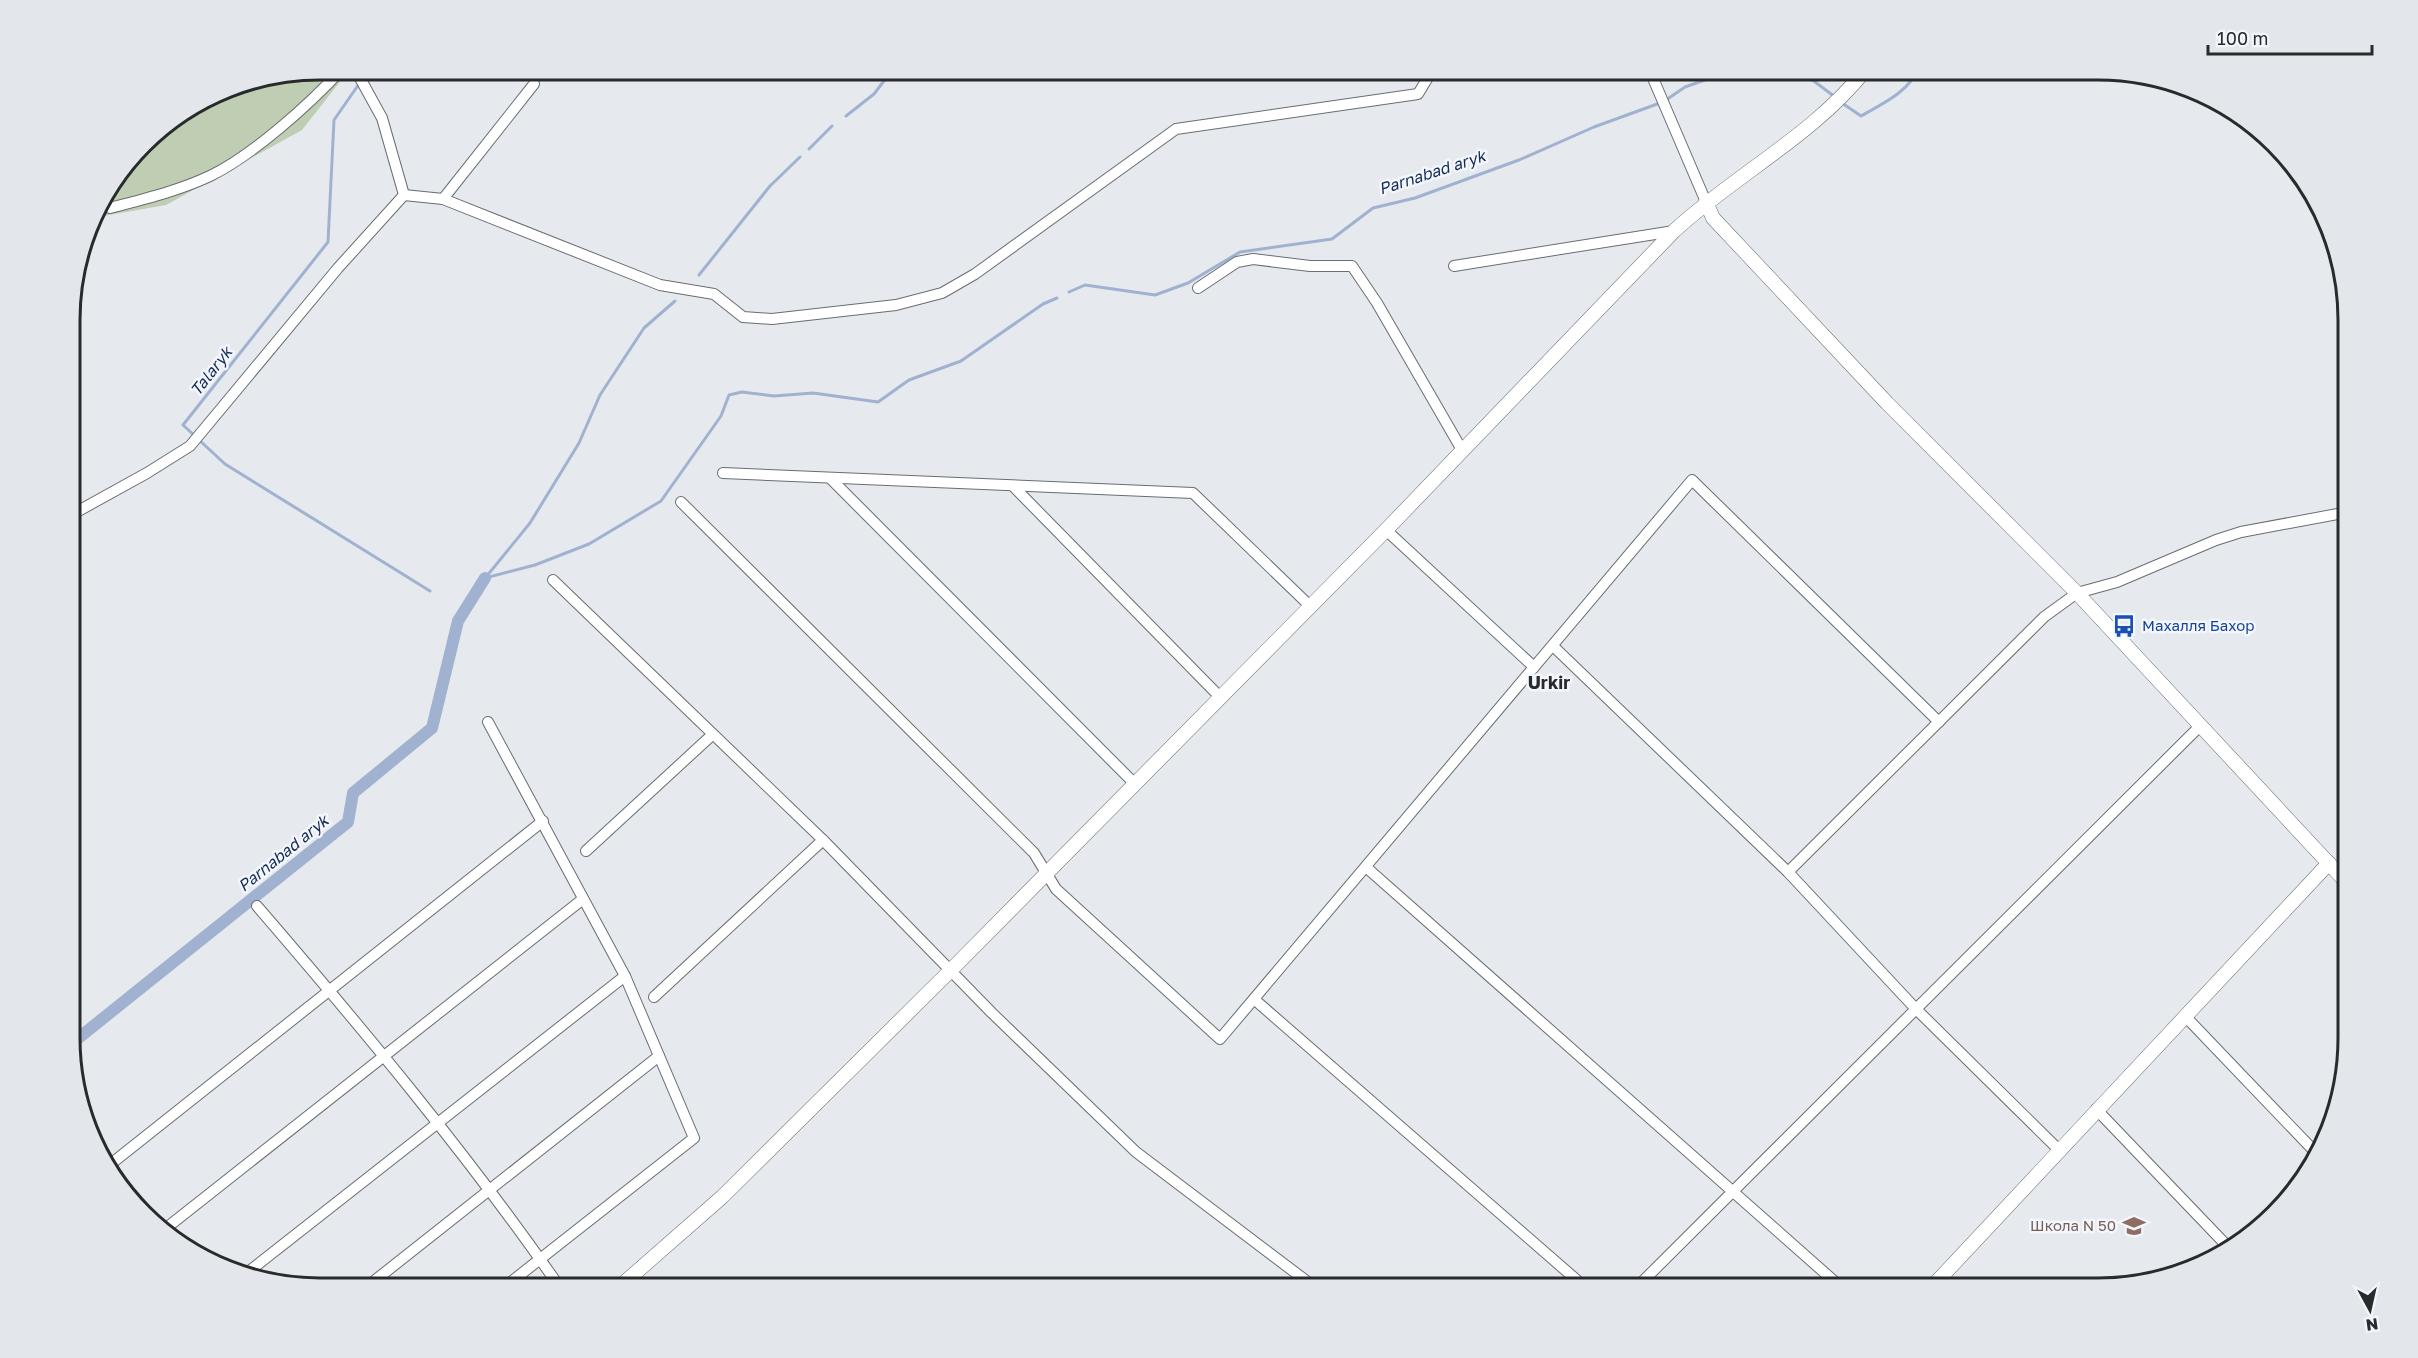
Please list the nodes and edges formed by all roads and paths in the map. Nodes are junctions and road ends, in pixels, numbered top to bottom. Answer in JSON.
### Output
{"nodes":[{"id":1,"x":332,"y":80,"type":"edge"},
{"id":2,"x":361,"y":80,"type":"edge"},
{"id":3,"x":1426,"y":80,"type":"edge"},
{"id":4,"x":1653,"y":80,"type":"edge"},
{"id":5,"x":1858,"y":80,"type":"edge"},
{"id":6,"x":534,"y":84,"type":"dead end"},
{"id":7,"x":404,"y":195,"type":"junction"},
{"id":8,"x":443,"y":199,"type":"junction"},
{"id":9,"x":1706,"y":202,"type":"junction"},
{"id":10,"x":110,"y":208,"type":"dead end"},
{"id":11,"x":1674,"y":231,"type":"junction"},
{"id":12,"x":1454,"y":266,"type":"dead end"},
{"id":13,"x":1198,"y":288,"type":"dead end"},
{"id":14,"x":1462,"y":450,"type":"junction"},
{"id":15,"x":723,"y":473,"type":"dead end"},
{"id":16,"x":830,"y":478,"type":"junction"},
{"id":17,"x":1012,"y":486,"type":"junction"},
{"id":18,"x":681,"y":502,"type":"dead end"},
{"id":19,"x":80,"y":510,"type":"edge"},
{"id":20,"x":2338,"y":514,"type":"edge"},
{"id":21,"x":1386,"y":530,"type":"junction"},
{"id":22,"x":554,"y":580,"type":"dead end"},
{"id":23,"x":2077,"y":593,"type":"junction"},
{"id":24,"x":1309,"y":605,"type":"junction"},
{"id":25,"x":1553,"y":646,"type":"junction"},
{"id":26,"x":1534,"y":667,"type":"junction"},
{"id":27,"x":1219,"y":696,"type":"junction"},
{"id":28,"x":488,"y":722,"type":"dead end"},
{"id":29,"x":1939,"y":722,"type":"junction"},
{"id":30,"x":2200,"y":726,"type":"junction"},
{"id":31,"x":712,"y":735,"type":"junction"},
{"id":32,"x":1135,"y":784,"type":"junction"},
{"id":33,"x":543,"y":821,"type":"junction"},
{"id":34,"x":823,"y":840,"type":"junction"},
{"id":35,"x":586,"y":851,"type":"dead end"},
{"id":36,"x":2329,"y":863,"type":"junction"},
{"id":37,"x":1367,"y":868,"type":"junction"},
{"id":38,"x":1047,"y":872,"type":"junction"},
{"id":39,"x":1788,"y":872,"type":"junction"},
{"id":40,"x":2338,"y":873,"type":"edge"},
{"id":41,"x":583,"y":899,"type":"junction"},
{"id":42,"x":257,"y":906,"type":"dead end"},
{"id":43,"x":950,"y":971,"type":"junction"},
{"id":44,"x":624,"y":976,"type":"junction"},
{"id":45,"x":330,"y":991,"type":"junction"},
{"id":46,"x":654,"y":997,"type":"dead end"},
{"id":47,"x":1255,"y":1000,"type":"junction"},
{"id":48,"x":1915,"y":1008,"type":"junction"},
{"id":49,"x":2185,"y":1016,"type":"junction"},
{"id":50,"x":659,"y":1056,"type":"junction"},
{"id":51,"x":382,"y":1058,"type":"junction"},
{"id":52,"x":2096,"y":1108,"type":"junction"},
{"id":53,"x":437,"y":1124,"type":"junction"},
{"id":54,"x":2058,"y":1149,"type":"junction"},
{"id":55,"x":2312,"y":1149,"type":"edge"},
{"id":56,"x":114,"y":1162,"type":"edge"},
{"id":57,"x":490,"y":1190,"type":"junction"},
{"id":58,"x":1732,"y":1192,"type":"junction"},
{"id":59,"x":169,"y":1225,"type":"edge"},
{"id":60,"x":2224,"y":1243,"type":"edge"},
{"id":61,"x":540,"y":1259,"type":"junction"},
{"id":62,"x":252,"y":1269,"type":"edge"},
{"id":63,"x":378,"y":1278,"type":"edge"},
{"id":64,"x":516,"y":1278,"type":"edge"},
{"id":65,"x":553,"y":1278,"type":"edge"},
{"id":66,"x":629,"y":1278,"type":"edge"},
{"id":67,"x":1302,"y":1278,"type":"edge"},
{"id":68,"x":1574,"y":1278,"type":"edge"},
{"id":69,"x":1646,"y":1278,"type":"edge"},
{"id":70,"x":1831,"y":1278,"type":"edge"},
{"id":71,"x":1939,"y":1278,"type":"edge"}],
"edges":[{"from":1,"to":10,"type":"street"},
{"from":2,"to":7,"type":"street"},
{"from":3,"to":8,"type":"street"},
{"from":4,"to":9,"type":"street"},
{"from":5,"to":9,"type":"street"},
{"from":6,"to":8,"type":"street"},
{"from":7,"to":8,"type":"street"},
{"from":7,"to":19,"type":"street"},
{"from":9,"to":11,"type":"street"},
{"from":9,"to":23,"type":"street"},
{"from":11,"to":12,"type":"street"},
{"from":11,"to":14,"type":"street"},
{"from":13,"to":14,"type":"street"},
{"from":14,"to":21,"type":"street"},
{"from":15,"to":16,"type":"street"},
{"from":16,"to":17,"type":"street"},
{"from":16,"to":32,"type":"street"},
{"from":17,"to":24,"type":"street"},
{"from":17,"to":27,"type":"street"},
{"from":18,"to":38,"type":"street"},
{"from":20,"to":23,"type":"street"},
{"from":21,"to":24,"type":"street"},
{"from":21,"to":26,"type":"street"},
{"from":22,"to":31,"type":"street"},
{"from":23,"to":29,"type":"street"},
{"from":23,"to":30,"type":"street"},
{"from":24,"to":27,"type":"street"},
{"from":25,"to":26,"type":"street"},
{"from":25,"to":29,"type":"street"},
{"from":25,"to":39,"type":"street"},
{"from":26,"to":37,"type":"street"},
{"from":27,"to":32,"type":"street"},
{"from":28,"to":33,"type":"street"},
{"from":29,"to":39,"type":"street"},
{"from":30,"to":36,"type":"street"},
{"from":30,"to":48,"type":"street"},
{"from":31,"to":34,"type":"street"},
{"from":31,"to":35,"type":"street"},
{"from":32,"to":38,"type":"street"},
{"from":33,"to":41,"type":"street"},
{"from":33,"to":45,"type":"street"},
{"from":34,"to":43,"type":"street"},
{"from":34,"to":46,"type":"street"},
{"from":36,"to":40,"type":"street"},
{"from":36,"to":49,"type":"street"},
{"from":37,"to":47,"type":"street"},
{"from":37,"to":58,"type":"street"},
{"from":38,"to":43,"type":"street"},
{"from":38,"to":47,"type":"street"},
{"from":39,"to":48,"type":"street"},
{"from":41,"to":44,"type":"street"},
{"from":41,"to":51,"type":"street"},
{"from":42,"to":45,"type":"street"},
{"from":43,"to":66,"type":"street"},
{"from":43,"to":67,"type":"street"},
{"from":44,"to":50,"type":"street"},
{"from":44,"to":53,"type":"street"},
{"from":45,"to":51,"type":"street"},
{"from":45,"to":56,"type":"street"},
{"from":47,"to":68,"type":"street"},
{"from":48,"to":54,"type":"street"},
{"from":48,"to":58,"type":"street"},
{"from":49,"to":52,"type":"street"},
{"from":49,"to":55,"type":"street"},
{"from":50,"to":57,"type":"street"},
{"from":50,"to":61,"type":"street"},
{"from":51,"to":53,"type":"street"},
{"from":51,"to":59,"type":"street"},
{"from":52,"to":54,"type":"street"},
{"from":52,"to":60,"type":"street"},
{"from":53,"to":57,"type":"street"},
{"from":53,"to":62,"type":"street"},
{"from":54,"to":71,"type":"street"},
{"from":57,"to":61,"type":"street"},
{"from":57,"to":63,"type":"street"},
{"from":58,"to":69,"type":"street"},
{"from":58,"to":70,"type":"street"},
{"from":61,"to":64,"type":"street"},
{"from":61,"to":65,"type":"street"}]}
